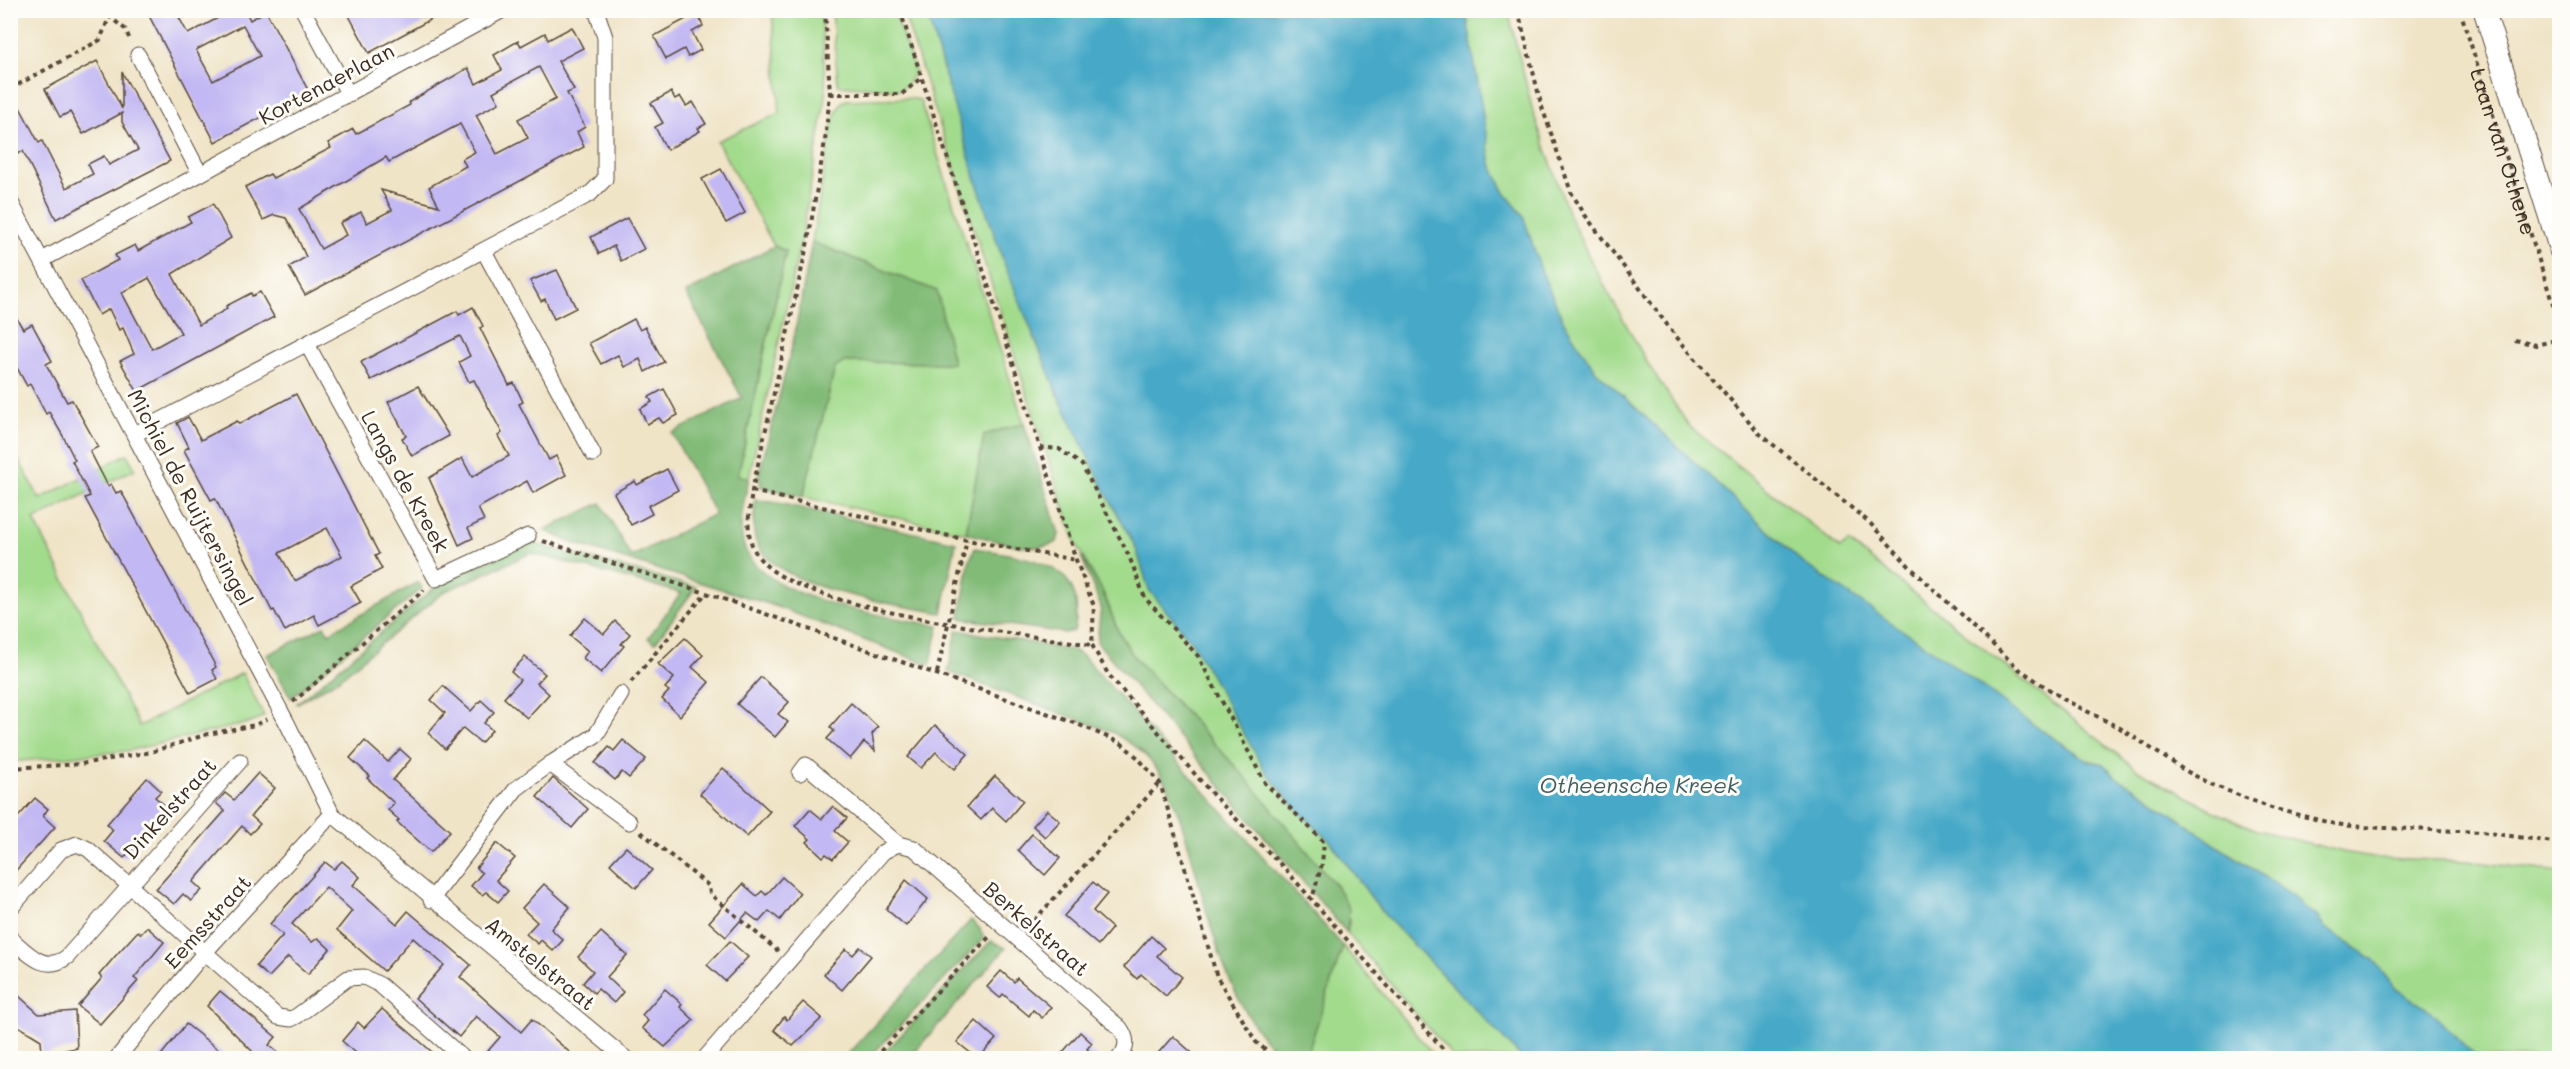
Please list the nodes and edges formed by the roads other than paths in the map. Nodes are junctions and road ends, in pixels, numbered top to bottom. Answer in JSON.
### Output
{"nodes":[{"id":1,"x":303,"y":10,"type":"edge"},
{"id":2,"x":503,"y":10,"type":"edge"},
{"id":3,"x":596,"y":10,"type":"edge"},
{"id":4,"x":2484,"y":10,"type":"edge"},
{"id":5,"x":138,"y":55,"type":"road end"},
{"id":6,"x":349,"y":95,"type":"junction"},
{"id":7,"x":200,"y":174,"type":"junction"},
{"id":8,"x":10,"y":201,"type":"edge"},
{"id":9,"x":2559,"y":250,"type":"edge"},
{"id":10,"x":484,"y":251,"type":"junction"},
{"id":11,"x":42,"y":260,"type":"junction"},
{"id":12,"x":307,"y":344,"type":"junction"},
{"id":13,"x":135,"y":434,"type":"junction"},
{"id":14,"x":593,"y":454,"type":"dead end"},
{"id":15,"x":528,"y":536,"type":"road end"},
{"id":16,"x":621,"y":694,"type":"road end"},
{"id":17,"x":240,"y":761,"type":"dead end"},
{"id":18,"x":550,"y":764,"type":"junction"},
{"id":19,"x":800,"y":773,"type":"dead end"},
{"id":20,"x":332,"y":814,"type":"junction"},
{"id":21,"x":629,"y":822,"type":"road end"},
{"id":22,"x":898,"y":844,"type":"junction"},
{"id":23,"x":131,"y":884,"type":"junction"},
{"id":24,"x":431,"y":900,"type":"junction"},
{"id":25,"x":10,"y":909,"type":"edge"},
{"id":26,"x":10,"y":938,"type":"edge"},
{"id":27,"x":206,"y":952,"type":"junction"},
{"id":28,"x":117,"y":1059,"type":"edge"},
{"id":29,"x":463,"y":1059,"type":"edge"},
{"id":30,"x":625,"y":1059,"type":"edge"},
{"id":31,"x":705,"y":1059,"type":"edge"},
{"id":32,"x":1119,"y":1059,"type":"edge"}],
"edges":[{"from":1,"to":6,"type":"street"},
{"from":2,"to":6,"type":"street","name":"Kortenaerlaan"},
{"from":3,"to":10,"type":"street"},
{"from":4,"to":9,"type":"street","name":"Laan van Othene"},
{"from":5,"to":7,"type":"street"},
{"from":6,"to":7,"type":"street","name":"Kortenaerlaan"},
{"from":7,"to":11,"type":"street","name":"Kortenaerlaan"},
{"from":8,"to":11,"type":"street","name":"Michiel de Ruijtersingel"},
{"from":10,"to":12,"type":"street"},
{"from":10,"to":14,"type":"street"},
{"from":11,"to":13,"type":"street","name":"Michiel de Ruijtersingel"},
{"from":12,"to":13,"type":"street"},
{"from":12,"to":15,"type":"street","name":"Langs de Kreek"},
{"from":13,"to":20,"type":"street","name":"Michiel de Ruijtersingel"},
{"from":16,"to":18,"type":"street"},
{"from":17,"to":23,"type":"street","name":"Dinkelstraat"},
{"from":18,"to":21,"type":"street"},
{"from":18,"to":24,"type":"street"},
{"from":19,"to":22,"type":"street","name":"Berkelstraat"},
{"from":20,"to":24,"type":"street","name":"Amstelstraat"},
{"from":20,"to":27,"type":"street","name":"Eemsstraat"},
{"from":22,"to":31,"type":"street"},
{"from":22,"to":32,"type":"street","name":"Berkelstraat"},
{"from":23,"to":25,"type":"street","name":"Dinkelstraat"},
{"from":23,"to":26,"type":"street","name":"Dinkelstraat"},
{"from":23,"to":27,"type":"street","name":"Dinkelstraat"},
{"from":24,"to":30,"type":"street","name":"Amstelstraat"},
{"from":27,"to":28,"type":"street","name":"Eemsstraat"},
{"from":27,"to":29,"type":"street","name":"Dinkelstraat"}]}
